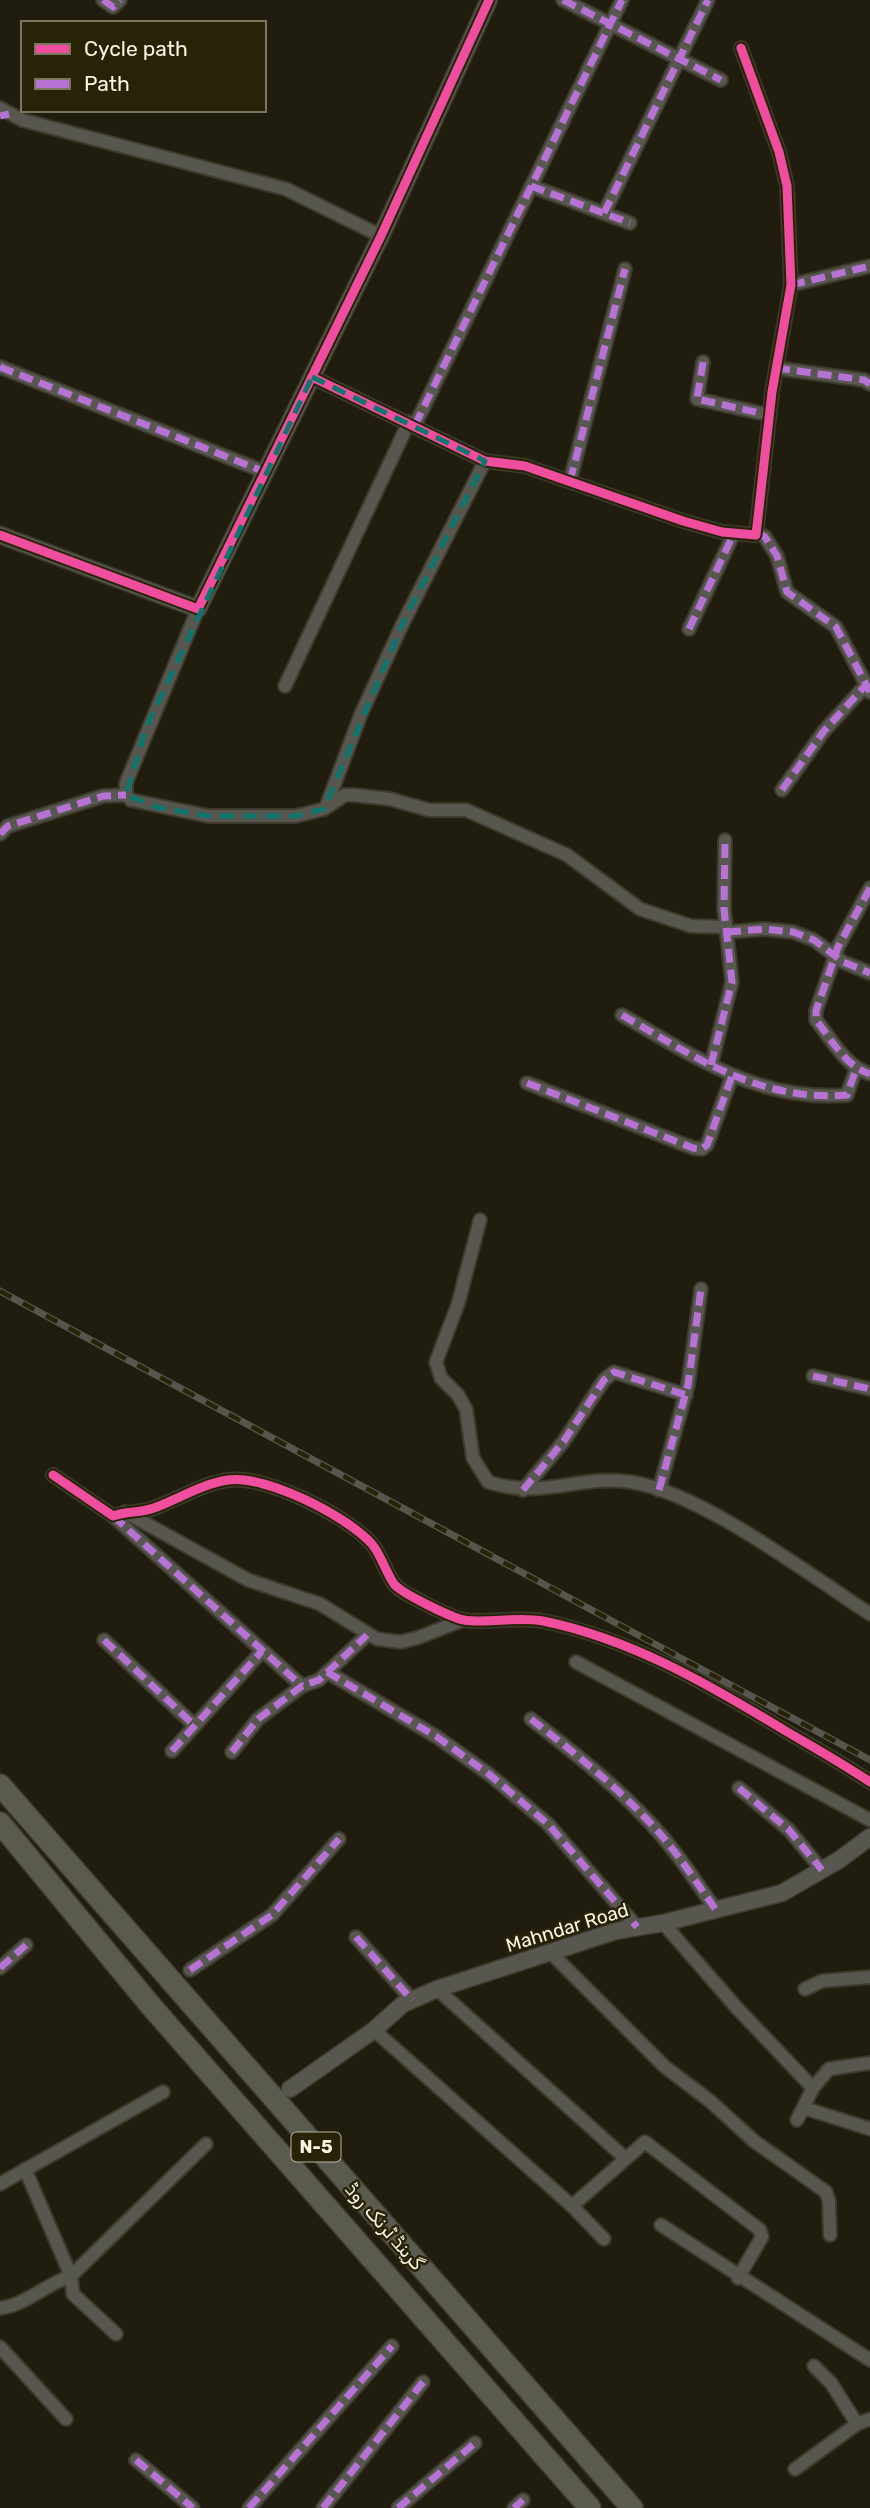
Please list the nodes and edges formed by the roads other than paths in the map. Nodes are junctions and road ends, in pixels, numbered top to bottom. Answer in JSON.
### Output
{"nodes":[{"id":1,"x":103,"y":0,"type":"edge"},
{"id":2,"x":120,"y":0,"type":"edge"},
{"id":3,"x":489,"y":0,"type":"edge"},
{"id":4,"x":563,"y":0,"type":"edge"},
{"id":5,"x":622,"y":0,"type":"edge"},
{"id":6,"x":708,"y":0,"type":"edge"},
{"id":7,"x":610,"y":25,"type":"junction"},
{"id":8,"x":741,"y":48,"type":"dead end"},
{"id":9,"x":680,"y":60,"type":"junction"},
{"id":10,"x":721,"y":80,"type":"dead end"},
{"id":11,"x":3,"y":113,"type":"edge"},
{"id":12,"x":531,"y":186,"type":"junction"},
{"id":13,"x":604,"y":213,"type":"junction"},
{"id":14,"x":630,"y":223,"type":"dead end"},
{"id":15,"x":381,"y":236,"type":"junction"},
{"id":16,"x":870,"y":266,"type":"edge"},
{"id":17,"x":625,"y":269,"type":"dead end"},
{"id":18,"x":791,"y":285,"type":"junction"},
{"id":19,"x":703,"y":362,"type":"dead end"},
{"id":20,"x":0,"y":367,"type":"edge"},
{"id":21,"x":776,"y":368,"type":"junction"},
{"id":22,"x":312,"y":377,"type":"junction"},
{"id":23,"x":870,"y":384,"type":"edge"},
{"id":24,"x":769,"y":415,"type":"junction"},
{"id":25,"x":412,"y":424,"type":"junction"},
{"id":26,"x":485,"y":461,"type":"junction"},
{"id":27,"x":265,"y":472,"type":"junction"},
{"id":28,"x":570,"y":481,"type":"junction"},
{"id":29,"x":734,"y":533,"type":"junction"},
{"id":30,"x":758,"y":533,"type":"junction"},
{"id":31,"x":0,"y":535,"type":"edge"},
{"id":32,"x":198,"y":608,"type":"junction"},
{"id":33,"x":689,"y":629,"type":"dead end"},
{"id":34,"x":285,"y":686,"type":"dead end"},
{"id":35,"x":868,"y":689,"type":"edge"},
{"id":36,"x":782,"y":790,"type":"dead end"},
{"id":37,"x":126,"y":794,"type":"junction"},
{"id":38,"x":326,"y":808,"type":"junction"},
{"id":39,"x":0,"y":834,"type":"edge"},
{"id":40,"x":725,"y":840,"type":"dead end"},
{"id":41,"x":870,"y":888,"type":"edge"},
{"id":42,"x":727,"y":930,"type":"junction"},
{"id":43,"x":835,"y":956,"type":"junction"},
{"id":44,"x":870,"y":973,"type":"edge"},
{"id":45,"x":622,"y":1015,"type":"dead end"},
{"id":46,"x":711,"y":1066,"type":"junction"},
{"id":47,"x":856,"y":1069,"type":"junction"},
{"id":48,"x":870,"y":1074,"type":"edge"},
{"id":49,"x":732,"y":1076,"type":"junction"},
{"id":50,"x":527,"y":1083,"type":"dead end"},
{"id":51,"x":480,"y":1220,"type":"dead end"},
{"id":52,"x":701,"y":1289,"type":"dead end"},
{"id":53,"x":813,"y":1376,"type":"dead end"},
{"id":54,"x":870,"y":1389,"type":"edge"},
{"id":55,"x":685,"y":1395,"type":"junction"},
{"id":56,"x":53,"y":1475,"type":"dead end"},
{"id":57,"x":523,"y":1490,"type":"junction"},
{"id":58,"x":659,"y":1490,"type":"junction"},
{"id":59,"x":118,"y":1514,"type":"junction"},
{"id":60,"x":870,"y":1614,"type":"edge"},
{"id":61,"x":463,"y":1620,"type":"junction"},
{"id":62,"x":367,"y":1635,"type":"junction"},
{"id":63,"x":104,"y":1640,"type":"dead end"},
{"id":64,"x":262,"y":1651,"type":"junction"},
{"id":65,"x":576,"y":1661,"type":"dead end"},
{"id":66,"x":327,"y":1672,"type":"junction"},
{"id":67,"x":302,"y":1686,"type":"junction"},
{"id":68,"x":531,"y":1719,"type":"dead end"},
{"id":69,"x":194,"y":1725,"type":"junction"},
{"id":70,"x":172,"y":1751,"type":"dead end"},
{"id":71,"x":232,"y":1752,"type":"dead end"},
{"id":72,"x":870,"y":1782,"type":"edge"},
{"id":73,"x":0,"y":1785,"type":"edge"},
{"id":74,"x":739,"y":1788,"type":"dead end"},
{"id":75,"x":870,"y":1820,"type":"edge"},
{"id":76,"x":0,"y":1824,"type":"edge"},
{"id":77,"x":870,"y":1837,"type":"edge"},
{"id":78,"x":339,"y":1839,"type":"dead end"},
{"id":79,"x":822,"y":1870,"type":"junction"},
{"id":80,"x":716,"y":1910,"type":"junction"},
{"id":81,"x":663,"y":1923,"type":"junction"},
{"id":82,"x":637,"y":1927,"type":"junction"},
{"id":83,"x":356,"y":1937,"type":"dead end"},
{"id":84,"x":26,"y":1945,"type":"dead end"},
{"id":85,"x":552,"y":1954,"type":"junction"},
{"id":86,"x":0,"y":1968,"type":"edge"},
{"id":87,"x":182,"y":1977,"type":"junction"},
{"id":88,"x":870,"y":1977,"type":"edge"},
{"id":89,"x":437,"y":1989,"type":"junction"},
{"id":90,"x":805,"y":1989,"type":"dead end"},
{"id":91,"x":412,"y":2000,"type":"junction"},
{"id":92,"x":151,"y":2006,"type":"junction"},
{"id":93,"x":374,"y":2030,"type":"junction"},
{"id":94,"x":870,"y":2063,"type":"edge"},
{"id":95,"x":813,"y":2088,"type":"junction"},
{"id":96,"x":290,"y":2089,"type":"dead end"},
{"id":97,"x":163,"y":2092,"type":"dead end"},
{"id":98,"x":804,"y":2108,"type":"junction"},
{"id":99,"x":797,"y":2120,"type":"dead end"},
{"id":100,"x":870,"y":2129,"type":"edge"},
{"id":101,"x":206,"y":2144,"type":"dead end"},
{"id":102,"x":625,"y":2158,"type":"junction"},
{"id":103,"x":25,"y":2169,"type":"junction"},
{"id":104,"x":0,"y":2184,"type":"edge"},
{"id":105,"x":572,"y":2206,"type":"junction"},
{"id":106,"x":661,"y":2225,"type":"dead end"},
{"id":107,"x":830,"y":2235,"type":"dead end"},
{"id":108,"x":604,"y":2239,"type":"dead end"},
{"id":109,"x":71,"y":2276,"type":"junction"},
{"id":110,"x":738,"y":2278,"type":"junction"},
{"id":111,"x":0,"y":2308,"type":"edge"},
{"id":112,"x":116,"y":2334,"type":"dead end"},
{"id":113,"x":392,"y":2346,"type":"dead end"},
{"id":114,"x":0,"y":2347,"type":"edge"},
{"id":115,"x":870,"y":2360,"type":"edge"},
{"id":116,"x":814,"y":2366,"type":"dead end"},
{"id":117,"x":423,"y":2382,"type":"dead end"},
{"id":118,"x":66,"y":2419,"type":"dead end"},
{"id":119,"x":864,"y":2422,"type":"edge"},
{"id":120,"x":475,"y":2443,"type":"dead end"},
{"id":121,"x":136,"y":2460,"type":"dead end"},
{"id":122,"x":795,"y":2469,"type":"dead end"},
{"id":123,"x":193,"y":2508,"type":"edge"},
{"id":124,"x":248,"y":2508,"type":"edge"},
{"id":125,"x":323,"y":2508,"type":"edge"},
{"id":126,"x":398,"y":2508,"type":"edge"},
{"id":127,"x":590,"y":2508,"type":"edge"},
{"id":128,"x":632,"y":2508,"type":"edge"}],
"edges":[{"from":1,"to":2,"type":"street"},
{"from":3,"to":15,"type":"street"},
{"from":4,"to":7,"type":"street"},
{"from":5,"to":7,"type":"street"},
{"from":6,"to":9,"type":"street"},
{"from":7,"to":9,"type":"street"},
{"from":7,"to":12,"type":"street"},
{"from":8,"to":18,"type":"street"},
{"from":9,"to":10,"type":"street"},
{"from":9,"to":13,"type":"street"},
{"from":11,"to":15,"type":"street"},
{"from":12,"to":13,"type":"street"},
{"from":12,"to":25,"type":"street"},
{"from":13,"to":14,"type":"street"},
{"from":15,"to":22,"type":"street"},
{"from":16,"to":18,"type":"street"},
{"from":17,"to":28,"type":"street"},
{"from":18,"to":21,"type":"street"},
{"from":19,"to":24,"type":"street"},
{"from":20,"to":27,"type":"street"},
{"from":21,"to":23,"type":"street"},
{"from":21,"to":24,"type":"street"},
{"from":22,"to":25,"type":"street"},
{"from":22,"to":27,"type":"street"},
{"from":24,"to":30,"type":"street"},
{"from":25,"to":26,"type":"street"},
{"from":25,"to":34,"type":"street"},
{"from":26,"to":28,"type":"street"},
{"from":26,"to":38,"type":"street"},
{"from":27,"to":32,"type":"street"},
{"from":28,"to":29,"type":"street"},
{"from":29,"to":30,"type":"street"},
{"from":29,"to":33,"type":"street"},
{"from":30,"to":35,"type":"street"},
{"from":31,"to":32,"type":"street"},
{"from":32,"to":37,"type":"street"},
{"from":35,"to":36,"type":"street"},
{"from":37,"to":38,"type":"street"},
{"from":37,"to":39,"type":"street"},
{"from":38,"to":42,"type":"street"},
{"from":40,"to":42,"type":"street"},
{"from":41,"to":43,"type":"street"},
{"from":42,"to":43,"type":"street"},
{"from":42,"to":46,"type":"street"},
{"from":43,"to":44,"type":"street"},
{"from":43,"to":47,"type":"street"},
{"from":45,"to":46,"type":"street"},
{"from":46,"to":49,"type":"street"},
{"from":47,"to":48,"type":"street"},
{"from":47,"to":49,"type":"street"},
{"from":49,"to":50,"type":"street"},
{"from":51,"to":57,"type":"street"},
{"from":52,"to":55,"type":"street"},
{"from":53,"to":54,"type":"street"},
{"from":55,"to":57,"type":"street"},
{"from":55,"to":58,"type":"street"},
{"from":56,"to":59,"type":"street"},
{"from":57,"to":58,"type":"street"},
{"from":58,"to":60,"type":"street"},
{"from":59,"to":61,"type":"street"},
{"from":59,"to":62,"type":"street"},
{"from":59,"to":64,"type":"street"},
{"from":61,"to":62,"type":"street"},
{"from":61,"to":72,"type":"street"},
{"from":62,"to":66,"type":"street"},
{"from":63,"to":69,"type":"street"},
{"from":64,"to":67,"type":"street"},
{"from":64,"to":69,"type":"street"},
{"from":65,"to":75,"type":"street"},
{"from":66,"to":67,"type":"street"},
{"from":66,"to":82,"type":"street"},
{"from":67,"to":71,"type":"street"},
{"from":68,"to":80,"type":"street"},
{"from":69,"to":70,"type":"street"},
{"from":73,"to":87,"type":"highway","name":"گرینڈ ٹرنک روڈ","number":"N-5"},
{"from":74,"to":79,"type":"street"},
{"from":76,"to":92,"type":"highway","name":"گرینڈ ٹرنک روڈ","number":"N-5"},
{"from":77,"to":79,"type":"street","name":"Mahndar Road"},
{"from":78,"to":87,"type":"street"},
{"from":79,"to":80,"type":"street","name":"Mahndar Road"},
{"from":80,"to":81,"type":"street","name":"Mahndar Road"},
{"from":81,"to":82,"type":"street","name":"Mahndar Road"},
{"from":81,"to":95,"type":"street"},
{"from":82,"to":85,"type":"street","name":"Mahndar Road"},
{"from":83,"to":91,"type":"street"},
{"from":84,"to":86,"type":"street"},
{"from":85,"to":89,"type":"street","name":"Mahndar Road"},
{"from":85,"to":107,"type":"street"},
{"from":87,"to":92,"type":"highway"},
{"from":87,"to":128,"type":"highway","name":"گرینڈ ٹرنک روڈ","number":"N-5"},
{"from":88,"to":90,"type":"street"},
{"from":89,"to":91,"type":"street","name":"Mahndar Road"},
{"from":89,"to":102,"type":"street"},
{"from":91,"to":93,"type":"street","name":"Mahndar Road"},
{"from":92,"to":127,"type":"highway","name":"گرینڈ ٹرنک روڈ","number":"N-5"},
{"from":93,"to":96,"type":"street","name":"Mahndar Road"},
{"from":93,"to":105,"type":"street"},
{"from":94,"to":95,"type":"street"},
{"from":95,"to":98,"type":"street"},
{"from":97,"to":103,"type":"street"},
{"from":98,"to":99,"type":"street"},
{"from":98,"to":100,"type":"street"},
{"from":101,"to":109,"type":"street"},
{"from":102,"to":105,"type":"street"},
{"from":102,"to":110,"type":"street"},
{"from":103,"to":104,"type":"street"},
{"from":103,"to":109,"type":"street"},
{"from":105,"to":108,"type":"street"},
{"from":106,"to":110,"type":"street"},
{"from":109,"to":111,"type":"street"},
{"from":109,"to":112,"type":"street"},
{"from":110,"to":115,"type":"street"},
{"from":113,"to":124,"type":"street"},
{"from":114,"to":118,"type":"street"},
{"from":116,"to":119,"type":"street"},
{"from":117,"to":125,"type":"street"},
{"from":119,"to":122,"type":"street"},
{"from":120,"to":126,"type":"street"},
{"from":121,"to":123,"type":"street"}]}
